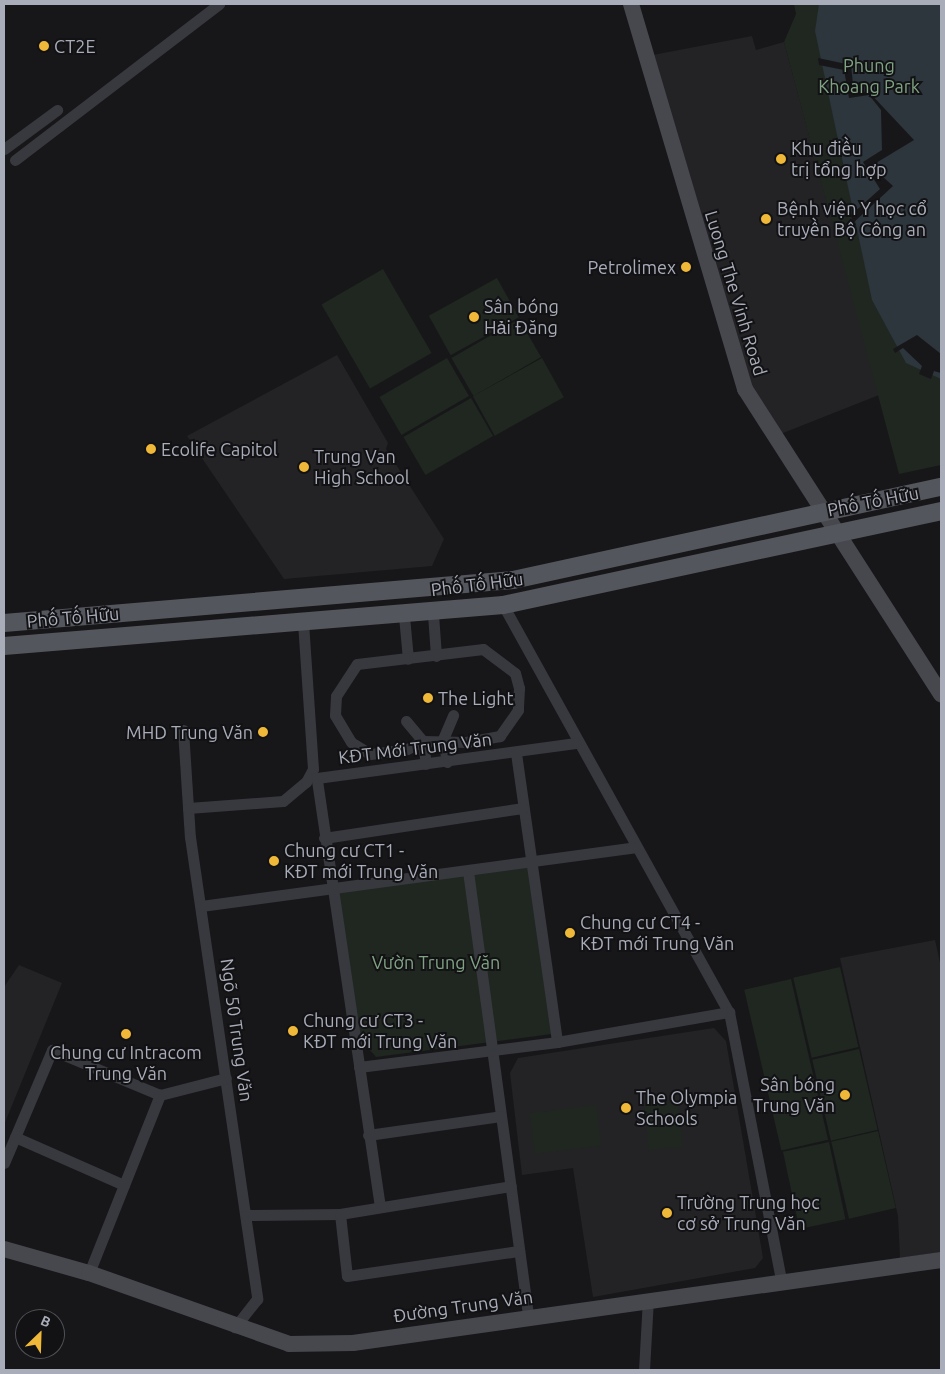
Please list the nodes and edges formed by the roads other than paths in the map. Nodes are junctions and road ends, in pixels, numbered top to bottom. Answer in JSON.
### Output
{"nodes":[{"id":1,"x":219,"y":4,"type":"edge"},
{"id":2,"x":631,"y":4,"type":"edge"},
{"id":3,"x":57,"y":110,"type":"dead end"},
{"id":4,"x":4,"y":149,"type":"edge"},
{"id":5,"x":15,"y":160,"type":"dead end"},
{"id":6,"x":941,"y":487,"type":"edge"},
{"id":7,"x":821,"y":511,"type":"junction"},
{"id":8,"x":941,"y":511,"type":"edge"},
{"id":9,"x":835,"y":535,"type":"junction"},
{"id":10,"x":298,"y":601,"type":"junction"},
{"id":11,"x":503,"y":605,"type":"junction"},
{"id":12,"x":432,"y":614,"type":"junction"},
{"id":13,"x":404,"y":616,"type":"junction"},
{"id":14,"x":4,"y":623,"type":"edge"},
{"id":15,"x":301,"y":624,"type":"junction"},
{"id":16,"x":4,"y":646,"type":"edge"},
{"id":17,"x":436,"y":656,"type":"junction"},
{"id":18,"x":408,"y":659,"type":"junction"},
{"id":19,"x":941,"y":694,"type":"edge"},
{"id":20,"x":453,"y":715,"type":"dead end"},
{"id":21,"x":406,"y":721,"type":"dead end"},
{"id":22,"x":183,"y":730,"type":"dead end"},
{"id":23,"x":443,"y":739,"type":"junction"},
{"id":24,"x":423,"y":741,"type":"junction"},
{"id":25,"x":576,"y":743,"type":"junction"},
{"id":26,"x":516,"y":753,"type":"junction"},
{"id":27,"x":447,"y":762,"type":"junction"},
{"id":28,"x":426,"y":764,"type":"junction"},
{"id":29,"x":188,"y":808,"type":"junction"},
{"id":30,"x":523,"y":808,"type":"junction"},
{"id":31,"x":324,"y":838,"type":"junction"},
{"id":32,"x":635,"y":848,"type":"junction"},
{"id":33,"x":530,"y":862,"type":"junction"},
{"id":34,"x":468,"y":870,"type":"junction"},
{"id":35,"x":333,"y":890,"type":"junction"},
{"id":36,"x":201,"y":906,"type":"junction"},
{"id":37,"x":729,"y":1012,"type":"junction"},
{"id":38,"x":557,"y":1042,"type":"junction"},
{"id":39,"x":492,"y":1048,"type":"junction"},
{"id":40,"x":359,"y":1066,"type":"junction"},
{"id":41,"x":226,"y":1078,"type":"junction"},
{"id":42,"x":160,"y":1095,"type":"junction"},
{"id":43,"x":501,"y":1116,"type":"junction"},
{"id":44,"x":368,"y":1135,"type":"junction"},
{"id":45,"x":15,"y":1137,"type":"junction"},
{"id":46,"x":4,"y":1163,"type":"edge"},
{"id":47,"x":124,"y":1185,"type":"junction"},
{"id":48,"x":510,"y":1186,"type":"junction"},
{"id":49,"x":380,"y":1207,"type":"junction"},
{"id":50,"x":340,"y":1214,"type":"junction"},
{"id":51,"x":246,"y":1215,"type":"junction"},
{"id":52,"x":4,"y":1249,"type":"edge"},
{"id":53,"x":519,"y":1251,"type":"junction"},
{"id":54,"x":941,"y":1260,"type":"edge"},
{"id":55,"x":89,"y":1273,"type":"junction"},
{"id":56,"x":781,"y":1279,"type":"junction"},
{"id":57,"x":648,"y":1299,"type":"junction"},
{"id":58,"x":528,"y":1317,"type":"junction"},
{"id":59,"x":235,"y":1326,"type":"junction"},
{"id":60,"x":644,"y":1370,"type":"edge"}],
"edges":[{"from":1,"to":5,"type":"street"},
{"from":2,"to":7,"type":"street","name":"Luong The Vinh Road"},
{"from":3,"to":4,"type":"street"},
{"from":6,"to":7,"type":"main road","name":"Phố Tố Hữu"},
{"from":7,"to":9,"type":"street","name":"Luong The Vinh Road"},
{"from":7,"to":10,"type":"main road","name":"Phố Tố Hữu"},
{"from":8,"to":9,"type":"main road","name":"Phố Tố Hữu"},
{"from":9,"to":11,"type":"main road","name":"Phố Tố Hữu"},
{"from":9,"to":19,"type":"street","name":"Luong The Vinh Road"},
{"from":10,"to":14,"type":"main road","name":"Phố Tố Hữu"},
{"from":10,"to":15,"type":"main road"},
{"from":11,"to":12,"type":"main road","name":"Phố Tố Hữu"},
{"from":11,"to":25,"type":"street"},
{"from":12,"to":13,"type":"main road","name":"Phố Tố Hữu"},
{"from":12,"to":17,"type":"street"},
{"from":13,"to":15,"type":"main road","name":"Phố Tố Hữu"},
{"from":13,"to":18,"type":"street"},
{"from":15,"to":16,"type":"main road","name":"Phố Tố Hữu"},
{"from":15,"to":29,"type":"street"},
{"from":17,"to":18,"type":"street"},
{"from":17,"to":23,"type":"street"},
{"from":18,"to":24,"type":"street"},
{"from":20,"to":23,"type":"street"},
{"from":21,"to":24,"type":"street"},
{"from":22,"to":29,"type":"street","name":"Ngõ 50 Trung Văn"},
{"from":23,"to":24,"type":"street"},
{"from":23,"to":27,"type":"street"},
{"from":24,"to":28,"type":"street"},
{"from":25,"to":26,"type":"street","name":"KĐT Mới Trung Văn"},
{"from":25,"to":32,"type":"street"},
{"from":26,"to":27,"type":"street","name":"KĐT Mới Trung Văn"},
{"from":26,"to":30,"type":"street"},
{"from":27,"to":28,"type":"street","name":"KĐT Mới Trung Văn"},
{"from":28,"to":31,"type":"street","name":"KĐT Mới Trung Văn"},
{"from":29,"to":36,"type":"street","name":"Ngõ 50 Trung Văn"},
{"from":30,"to":31,"type":"street"},
{"from":30,"to":33,"type":"street"},
{"from":31,"to":35,"type":"street","name":"KĐT Mới Trung Văn"},
{"from":32,"to":33,"type":"street"},
{"from":32,"to":37,"type":"street"},
{"from":33,"to":34,"type":"street"},
{"from":33,"to":38,"type":"street"},
{"from":34,"to":35,"type":"street"},
{"from":34,"to":39,"type":"street"},
{"from":35,"to":36,"type":"street"},
{"from":35,"to":40,"type":"street","name":"KĐT Mới Trung Văn"},
{"from":36,"to":41,"type":"street","name":"Ngõ 50 Trung Văn"},
{"from":37,"to":38,"type":"street"},
{"from":37,"to":56,"type":"street"},
{"from":38,"to":39,"type":"street"},
{"from":39,"to":40,"type":"street"},
{"from":39,"to":43,"type":"street"},
{"from":40,"to":44,"type":"street","name":"KĐT Mới Trung Văn"},
{"from":41,"to":42,"type":"street"},
{"from":41,"to":51,"type":"street","name":"Ngõ 50 Trung Văn"},
{"from":42,"to":45,"type":"street"},
{"from":42,"to":47,"type":"street"},
{"from":43,"to":44,"type":"street"},
{"from":43,"to":48,"type":"street"},
{"from":44,"to":49,"type":"street","name":"KĐT Mới Trung Văn"},
{"from":45,"to":46,"type":"street"},
{"from":45,"to":47,"type":"street"},
{"from":47,"to":55,"type":"street"},
{"from":48,"to":49,"type":"street"},
{"from":48,"to":53,"type":"street"},
{"from":49,"to":50,"type":"street"},
{"from":50,"to":51,"type":"street"},
{"from":50,"to":53,"type":"street"},
{"from":51,"to":59,"type":"street","name":"Ngõ 50 Trung Văn"},
{"from":52,"to":55,"type":"street","name":"Đường Trung Văn"},
{"from":53,"to":58,"type":"street"},
{"from":54,"to":56,"type":"street","name":"Đường Trung Văn"},
{"from":55,"to":59,"type":"street","name":"Đường Trung Văn"},
{"from":56,"to":57,"type":"street","name":"Đường Trung Văn"},
{"from":57,"to":58,"type":"street","name":"Đường Trung Văn"},
{"from":57,"to":60,"type":"street"},
{"from":58,"to":59,"type":"street","name":"Đường Trung Văn"}]}
